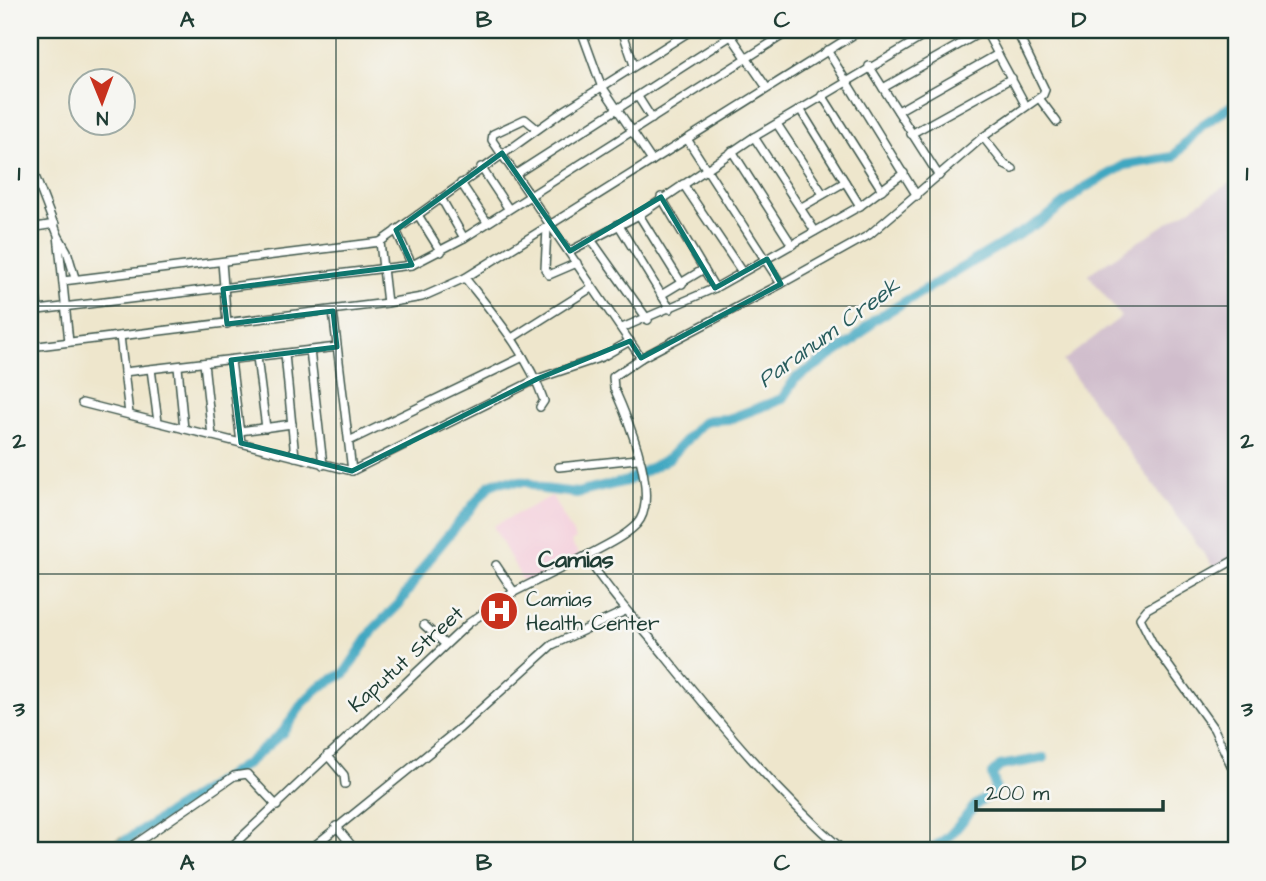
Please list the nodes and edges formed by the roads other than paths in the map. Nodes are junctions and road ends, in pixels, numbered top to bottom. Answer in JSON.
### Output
{"nodes":[{"id":1,"x":581,"y":30,"type":"edge"},
{"id":2,"x":622,"y":30,"type":"edge"},
{"id":3,"x":692,"y":30,"type":"edge"},
{"id":4,"x":740,"y":30,"type":"edge"},
{"id":5,"x":791,"y":30,"type":"edge"},
{"id":6,"x":861,"y":30,"type":"edge"},
{"id":7,"x":934,"y":30,"type":"edge"},
{"id":8,"x":1016,"y":30,"type":"edge"},
{"id":9,"x":728,"y":33,"type":"edge"},
{"id":10,"x":827,"y":50,"type":"junction"},
{"id":11,"x":998,"y":54,"type":"junction"},
{"id":12,"x":747,"y":58,"type":"junction"},
{"id":13,"x":634,"y":65,"type":"junction"},
{"id":14,"x":869,"y":66,"type":"junction"},
{"id":15,"x":1012,"y":78,"type":"junction"},
{"id":16,"x":846,"y":81,"type":"junction"},
{"id":17,"x":601,"y":85,"type":"junction"},
{"id":18,"x":767,"y":88,"type":"junction"},
{"id":19,"x":883,"y":88,"type":"junction"},
{"id":20,"x":822,"y":96,"type":"junction"},
{"id":21,"x":638,"y":97,"type":"junction"},
{"id":22,"x":1039,"y":98,"type":"junction"},
{"id":23,"x":1026,"y":106,"type":"junction"},
{"id":24,"x":617,"y":108,"type":"junction"},
{"id":25,"x":800,"y":109,"type":"junction"},
{"id":26,"x":898,"y":111,"type":"junction"},
{"id":27,"x":652,"y":119,"type":"junction"},
{"id":28,"x":1057,"y":122,"type":"dead end"},
{"id":29,"x":777,"y":124,"type":"junction"},
{"id":30,"x":537,"y":129,"type":"junction"},
{"id":31,"x":632,"y":131,"type":"junction"},
{"id":32,"x":911,"y":134,"type":"junction"},
{"id":33,"x":754,"y":137,"type":"junction"},
{"id":34,"x":983,"y":137,"type":"junction"},
{"id":35,"x":687,"y":139,"type":"junction"},
{"id":36,"x":732,"y":151,"type":"junction"},
{"id":37,"x":502,"y":153,"type":"junction"},
{"id":38,"x":652,"y":162,"type":"junction"},
{"id":39,"x":30,"y":163,"type":"edge"},
{"id":40,"x":481,"y":167,"type":"junction"},
{"id":41,"x":706,"y":169,"type":"junction"},
{"id":42,"x":1013,"y":169,"type":"dead end"},
{"id":43,"x":904,"y":173,"type":"junction"},
{"id":44,"x":516,"y":174,"type":"junction"},
{"id":45,"x":939,"y":176,"type":"junction"},
{"id":46,"x":845,"y":182,"type":"junction"},
{"id":47,"x":461,"y":183,"type":"junction"},
{"id":48,"x":683,"y":184,"type":"junction"},
{"id":49,"x":883,"y":190,"type":"junction"},
{"id":50,"x":822,"y":194,"type":"junction"},
{"id":51,"x":917,"y":195,"type":"junction"},
{"id":52,"x":530,"y":196,"type":"junction"},
{"id":53,"x":661,"y":197,"type":"junction"},
{"id":54,"x":441,"y":198,"type":"junction"},
{"id":55,"x":860,"y":206,"type":"junction"},
{"id":56,"x":508,"y":208,"type":"junction"},
{"id":57,"x":800,"y":208,"type":"junction"},
{"id":58,"x":418,"y":215,"type":"junction"},
{"id":59,"x":639,"y":215,"type":"junction"},
{"id":60,"x":487,"y":222,"type":"junction"},
{"id":61,"x":55,"y":224,"type":"junction"},
{"id":62,"x":618,"y":225,"type":"junction"},
{"id":63,"x":548,"y":227,"type":"junction"},
{"id":64,"x":30,"y":228,"type":"edge"},
{"id":65,"x":397,"y":230,"type":"junction"},
{"id":66,"x":815,"y":231,"type":"junction"},
{"id":67,"x":58,"y":235,"type":"junction"},
{"id":68,"x":464,"y":238,"type":"junction"},
{"id":69,"x":592,"y":241,"type":"junction"},
{"id":70,"x":380,"y":242,"type":"junction"},
{"id":71,"x":792,"y":245,"type":"junction"},
{"id":72,"x":570,"y":251,"type":"junction"},
{"id":73,"x":441,"y":252,"type":"junction"},
{"id":74,"x":30,"y":259,"type":"edge"},
{"id":75,"x":767,"y":259,"type":"junction"},
{"id":76,"x":222,"y":262,"type":"junction"},
{"id":77,"x":577,"y":263,"type":"junction"},
{"id":78,"x":412,"y":265,"type":"junction"},
{"id":79,"x":704,"y":269,"type":"junction"},
{"id":80,"x":383,"y":270,"type":"junction"},
{"id":81,"x":742,"y":272,"type":"junction"},
{"id":82,"x":75,"y":278,"type":"junction"},
{"id":83,"x":466,"y":278,"type":"junction"},
{"id":84,"x":64,"y":281,"type":"junction"},
{"id":85,"x":682,"y":284,"type":"junction"},
{"id":86,"x":781,"y":284,"type":"junction"},
{"id":87,"x":591,"y":288,"type":"junction"},
{"id":88,"x":715,"y":288,"type":"junction"},
{"id":89,"x":223,"y":289,"type":"junction"},
{"id":90,"x":661,"y":295,"type":"junction"},
{"id":91,"x":387,"y":303,"type":"junction"},
{"id":92,"x":66,"y":308,"type":"junction"},
{"id":93,"x":670,"y":309,"type":"junction"},
{"id":94,"x":333,"y":311,"type":"junction"},
{"id":95,"x":648,"y":320,"type":"junction"},
{"id":96,"x":227,"y":324,"type":"junction"},
{"id":97,"x":622,"y":328,"type":"junction"},
{"id":98,"x":120,"y":336,"type":"junction"},
{"id":99,"x":512,"y":338,"type":"junction"},
{"id":100,"x":630,"y":341,"type":"junction"},
{"id":101,"x":69,"y":342,"type":"junction"},
{"id":102,"x":30,"y":347,"type":"edge"},
{"id":103,"x":337,"y":347,"type":"junction"},
{"id":104,"x":310,"y":351,"type":"junction"},
{"id":105,"x":285,"y":354,"type":"junction"},
{"id":106,"x":257,"y":357,"type":"junction"},
{"id":107,"x":523,"y":357,"type":"junction"},
{"id":108,"x":641,"y":358,"type":"junction"},
{"id":109,"x":231,"y":360,"type":"junction"},
{"id":110,"x":204,"y":363,"type":"junction"},
{"id":111,"x":178,"y":367,"type":"junction"},
{"id":112,"x":151,"y":369,"type":"junction"},
{"id":113,"x":124,"y":372,"type":"junction"},
{"id":114,"x":537,"y":379,"type":"junction"},
{"id":115,"x":82,"y":403,"type":"dead end"},
{"id":116,"x":540,"y":407,"type":"dead end"},
{"id":117,"x":129,"y":414,"type":"junction"},
{"id":118,"x":158,"y":422,"type":"junction"},
{"id":119,"x":292,"y":424,"type":"junction"},
{"id":120,"x":266,"y":428,"type":"junction"},
{"id":121,"x":184,"y":429,"type":"junction"},
{"id":122,"x":240,"y":431,"type":"junction"},
{"id":123,"x":212,"y":436,"type":"junction"},
{"id":124,"x":349,"y":441,"type":"junction"},
{"id":125,"x":241,"y":443,"type":"junction"},
{"id":126,"x":295,"y":457,"type":"junction"},
{"id":127,"x":639,"y":462,"type":"junction"},
{"id":128,"x":323,"y":464,"type":"junction"},
{"id":129,"x":559,"y":467,"type":"dead end"},
{"id":130,"x":352,"y":471,"type":"junction"},
{"id":131,"x":586,"y":556,"type":"junction"},
{"id":132,"x":1236,"y":559,"type":"edge"},
{"id":133,"x":496,"y":565,"type":"dead end"},
{"id":134,"x":514,"y":592,"type":"junction"},
{"id":135,"x":625,"y":611,"type":"junction"},
{"id":136,"x":424,"y":625,"type":"dead end"},
{"id":137,"x":445,"y":644,"type":"junction"},
{"id":138,"x":327,"y":755,"type":"junction"},
{"id":139,"x":1236,"y":776,"type":"edge"},
{"id":140,"x":345,"y":784,"type":"dead end"},
{"id":141,"x":277,"y":806,"type":"junction"},
{"id":142,"x":336,"y":826,"type":"junction"},
{"id":143,"x":125,"y":851,"type":"edge"},
{"id":144,"x":227,"y":851,"type":"edge"},
{"id":145,"x":308,"y":851,"type":"edge"},
{"id":146,"x":356,"y":851,"type":"edge"},
{"id":147,"x":844,"y":851,"type":"edge"}],
"edges":[{"from":1,"to":17,"type":"street"},
{"from":2,"to":13,"type":"street"},
{"from":3,"to":13,"type":"street"},
{"from":4,"to":9,"type":"street"},
{"from":5,"to":12,"type":"street"},
{"from":6,"to":10,"type":"street"},
{"from":7,"to":14,"type":"street"},
{"from":8,"to":22,"type":"street"},
{"from":9,"to":12,"type":"street"},
{"from":9,"to":21,"type":"street"},
{"from":10,"to":16,"type":"street"},
{"from":10,"to":18,"type":"street"},
{"from":11,"to":15,"type":"street"},
{"from":11,"to":19,"type":"street"},
{"from":11,"to":26,"type":"street"},
{"from":12,"to":18,"type":"street"},
{"from":12,"to":27,"type":"street"},
{"from":13,"to":17,"type":"street"},
{"from":14,"to":16,"type":"street"},
{"from":14,"to":19,"type":"street"},
{"from":15,"to":23,"type":"street"},
{"from":15,"to":32,"type":"street"},
{"from":16,"to":20,"type":"street"},
{"from":16,"to":43,"type":"street"},
{"from":17,"to":24,"type":"street"},
{"from":17,"to":30,"type":"street"},
{"from":18,"to":35,"type":"street"},
{"from":19,"to":26,"type":"street"},
{"from":20,"to":25,"type":"street"},
{"from":20,"to":49,"type":"street"},
{"from":21,"to":24,"type":"street"},
{"from":21,"to":27,"type":"street"},
{"from":22,"to":23,"type":"street"},
{"from":22,"to":28,"type":"street"},
{"from":23,"to":34,"type":"street"},
{"from":24,"to":31,"type":"street"},
{"from":24,"to":44,"type":"street"},
{"from":25,"to":29,"type":"street"},
{"from":25,"to":46,"type":"street"},
{"from":26,"to":32,"type":"street"},
{"from":27,"to":31,"type":"street"},
{"from":29,"to":33,"type":"street"},
{"from":29,"to":50,"type":"street"},
{"from":30,"to":37,"type":"street"},
{"from":30,"to":37,"type":"street"},
{"from":31,"to":38,"type":"street"},
{"from":31,"to":52,"type":"street"},
{"from":32,"to":45,"type":"street"},
{"from":33,"to":36,"type":"street"},
{"from":33,"to":57,"type":"street"},
{"from":34,"to":42,"type":"street"},
{"from":34,"to":45,"type":"street"},
{"from":35,"to":38,"type":"street"},
{"from":35,"to":41,"type":"street"},
{"from":36,"to":41,"type":"street"},
{"from":36,"to":71,"type":"street"},
{"from":37,"to":40,"type":"street"},
{"from":37,"to":44,"type":"street"},
{"from":38,"to":63,"type":"street"},
{"from":39,"to":61,"type":"street"},
{"from":40,"to":47,"type":"street"},
{"from":40,"to":56,"type":"street"},
{"from":41,"to":48,"type":"street"},
{"from":41,"to":75,"type":"street"},
{"from":43,"to":49,"type":"street"},
{"from":43,"to":51,"type":"street"},
{"from":44,"to":52,"type":"street"},
{"from":45,"to":51,"type":"street"},
{"from":46,"to":50,"type":"street"},
{"from":46,"to":55,"type":"street"},
{"from":47,"to":54,"type":"street"},
{"from":47,"to":60,"type":"street"},
{"from":48,"to":53,"type":"street"},
{"from":48,"to":81,"type":"street"},
{"from":49,"to":55,"type":"street"},
{"from":50,"to":57,"type":"street"},
{"from":51,"to":86,"type":"street"},
{"from":52,"to":56,"type":"street"},
{"from":52,"to":63,"type":"street"},
{"from":53,"to":59,"type":"street"},
{"from":53,"to":79,"type":"street"},
{"from":54,"to":58,"type":"street"},
{"from":54,"to":68,"type":"street"},
{"from":55,"to":66,"type":"street"},
{"from":56,"to":60,"type":"street"},
{"from":57,"to":66,"type":"street"},
{"from":58,"to":65,"type":"street"},
{"from":58,"to":73,"type":"street"},
{"from":59,"to":62,"type":"street"},
{"from":59,"to":85,"type":"street"},
{"from":60,"to":68,"type":"street"},
{"from":61,"to":64,"type":"street"},
{"from":61,"to":67,"type":"street"},
{"from":62,"to":69,"type":"street"},
{"from":62,"to":90,"type":"street"},
{"from":63,"to":72,"type":"street"},
{"from":63,"to":77,"type":"street"},
{"from":63,"to":83,"type":"street"},
{"from":65,"to":70,"type":"street"},
{"from":65,"to":78,"type":"street"},
{"from":66,"to":71,"type":"street"},
{"from":67,"to":82,"type":"street"},
{"from":67,"to":84,"type":"street"},
{"from":68,"to":73,"type":"street"},
{"from":69,"to":72,"type":"street"},
{"from":69,"to":95,"type":"street"},
{"from":70,"to":76,"type":"street"},
{"from":70,"to":80,"type":"street"},
{"from":71,"to":75,"type":"street"},
{"from":72,"to":77,"type":"street"},
{"from":73,"to":78,"type":"street"},
{"from":74,"to":92,"type":"street"},
{"from":75,"to":81,"type":"street"},
{"from":75,"to":86,"type":"street"},
{"from":76,"to":82,"type":"street"},
{"from":76,"to":89,"type":"street"},
{"from":77,"to":87,"type":"street"},
{"from":78,"to":80,"type":"street"},
{"from":79,"to":85,"type":"street"},
{"from":79,"to":88,"type":"street"},
{"from":80,"to":89,"type":"street"},
{"from":80,"to":91,"type":"street"},
{"from":81,"to":88,"type":"street"},
{"from":82,"to":84,"type":"street"},
{"from":83,"to":91,"type":"street"},
{"from":83,"to":99,"type":"street"},
{"from":84,"to":92,"type":"street"},
{"from":85,"to":90,"type":"street"},
{"from":86,"to":108,"type":"street"},
{"from":87,"to":97,"type":"street"},
{"from":87,"to":99,"type":"street"},
{"from":88,"to":93,"type":"street"},
{"from":89,"to":92,"type":"street"},
{"from":89,"to":96,"type":"street"},
{"from":90,"to":93,"type":"street"},
{"from":91,"to":94,"type":"street"},
{"from":92,"to":101,"type":"street"},
{"from":93,"to":95,"type":"street"},
{"from":94,"to":96,"type":"street"},
{"from":94,"to":103,"type":"street"},
{"from":95,"to":97,"type":"street"},
{"from":96,"to":98,"type":"street"},
{"from":97,"to":100,"type":"street"},
{"from":98,"to":101,"type":"street"},
{"from":98,"to":113,"type":"street"},
{"from":99,"to":107,"type":"street"},
{"from":100,"to":108,"type":"street"},
{"from":100,"to":114,"type":"street"},
{"from":101,"to":102,"type":"street"},
{"from":103,"to":104,"type":"street"},
{"from":103,"to":124,"type":"street"},
{"from":104,"to":105,"type":"street"},
{"from":104,"to":128,"type":"street"},
{"from":105,"to":106,"type":"street"},
{"from":105,"to":119,"type":"street"},
{"from":106,"to":109,"type":"street"},
{"from":106,"to":120,"type":"street"},
{"from":107,"to":114,"type":"street"},
{"from":107,"to":124,"type":"street"},
{"from":108,"to":127,"type":"street"},
{"from":109,"to":110,"type":"street"},
{"from":109,"to":122,"type":"street"},
{"from":110,"to":111,"type":"street"},
{"from":110,"to":123,"type":"street"},
{"from":111,"to":112,"type":"street"},
{"from":111,"to":121,"type":"street"},
{"from":112,"to":113,"type":"street"},
{"from":112,"to":118,"type":"street"},
{"from":113,"to":117,"type":"street"},
{"from":114,"to":116,"type":"street"},
{"from":114,"to":130,"type":"street"},
{"from":115,"to":117,"type":"street"},
{"from":117,"to":118,"type":"street"},
{"from":118,"to":121,"type":"street"},
{"from":119,"to":120,"type":"street"},
{"from":119,"to":126,"type":"street"},
{"from":120,"to":122,"type":"street"},
{"from":121,"to":123,"type":"street"},
{"from":122,"to":125,"type":"street"},
{"from":123,"to":125,"type":"street"},
{"from":124,"to":130,"type":"street"},
{"from":125,"to":126,"type":"street"},
{"from":126,"to":128,"type":"street"},
{"from":127,"to":129,"type":"street"},
{"from":127,"to":131,"type":"street","name":"Kaputut Street"},
{"from":128,"to":130,"type":"street"},
{"from":131,"to":134,"type":"street","name":"Kaputut Street"},
{"from":131,"to":135,"type":"street"},
{"from":132,"to":139,"type":"street"},
{"from":133,"to":134,"type":"street"},
{"from":134,"to":137,"type":"street","name":"Kaputut Street"},
{"from":135,"to":142,"type":"street"},
{"from":135,"to":147,"type":"street"},
{"from":136,"to":137,"type":"street"},
{"from":137,"to":138,"type":"street","name":"Kaputut Street"},
{"from":138,"to":140,"type":"street"},
{"from":138,"to":141,"type":"street","name":"Kaputut Street"},
{"from":141,"to":143,"type":"street"},
{"from":141,"to":144,"type":"street","name":"Kaputut Street"},
{"from":142,"to":145,"type":"street"},
{"from":142,"to":146,"type":"street"}]}
